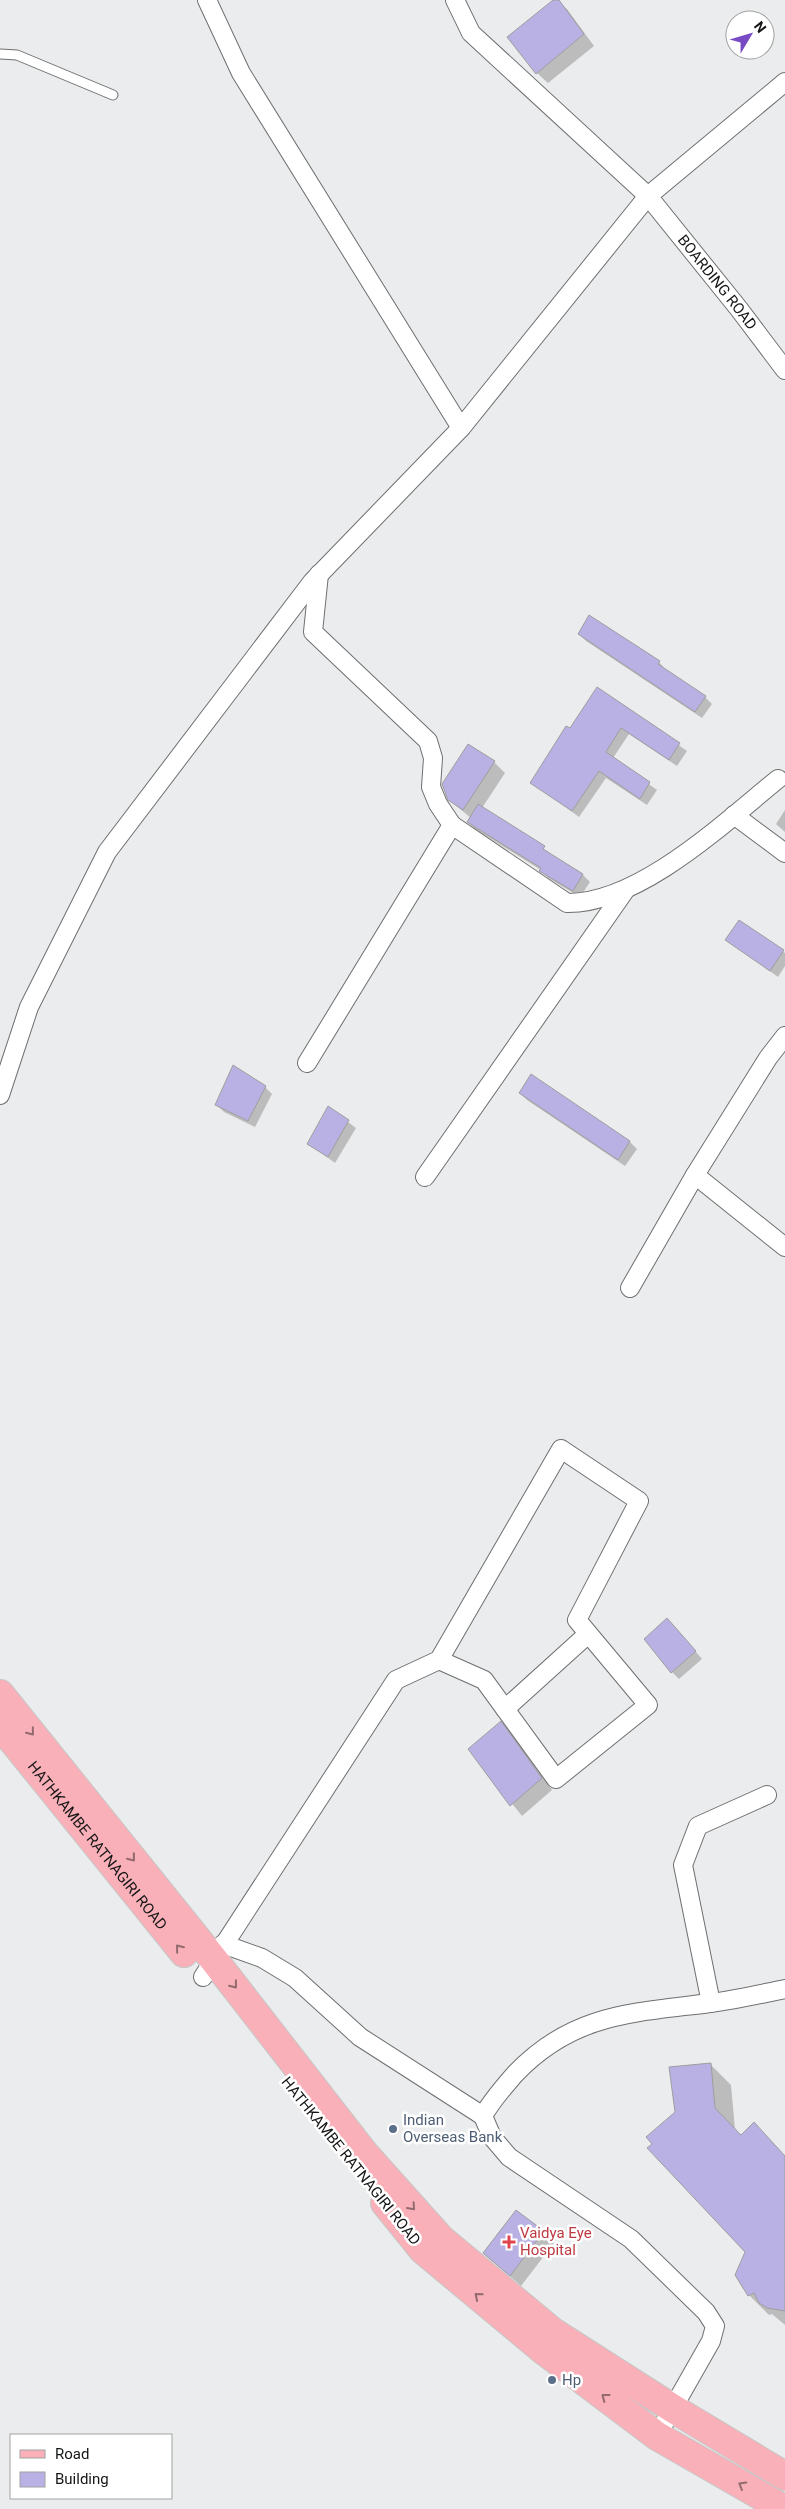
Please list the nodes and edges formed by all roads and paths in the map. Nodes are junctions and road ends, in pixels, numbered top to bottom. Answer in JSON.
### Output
{"nodes":[{"id":1,"x":207,"y":0,"type":"edge"},
{"id":2,"x":455,"y":0,"type":"edge"},
{"id":3,"x":0,"y":54,"type":"edge"},
{"id":4,"x":785,"y":82,"type":"edge"},
{"id":5,"x":114,"y":95,"type":"dead end"},
{"id":6,"x":648,"y":196,"type":"junction"},
{"id":7,"x":785,"y":370,"type":"edge"},
{"id":8,"x":461,"y":428,"type":"junction"},
{"id":9,"x":319,"y":574,"type":"junction"},
{"id":10,"x":778,"y":779,"type":"dead end"},
{"id":11,"x":734,"y":815,"type":"junction"},
{"id":12,"x":452,"y":824,"type":"junction"},
{"id":13,"x":785,"y":853,"type":"edge"},
{"id":14,"x":626,"y":889,"type":"junction"},
{"id":15,"x":785,"y":1036,"type":"edge"},
{"id":16,"x":307,"y":1063,"type":"dead end"},
{"id":17,"x":0,"y":1096,"type":"edge"},
{"id":18,"x":695,"y":1175,"type":"junction"},
{"id":19,"x":425,"y":1177,"type":"dead end"},
{"id":20,"x":785,"y":1248,"type":"edge"},
{"id":21,"x":630,"y":1288,"type":"dead end"},
{"id":22,"x":588,"y":1634,"type":"junction"},
{"id":23,"x":439,"y":1660,"type":"junction"},
{"id":24,"x":0,"y":1694,"type":"edge"},
{"id":25,"x":505,"y":1709,"type":"junction"},
{"id":26,"x":0,"y":1725,"type":"edge"},
{"id":27,"x":767,"y":1796,"type":"dead end"},
{"id":28,"x":213,"y":1960,"type":"junction"},
{"id":29,"x":785,"y":1989,"type":"edge"},
{"id":30,"x":711,"y":2003,"type":"junction"},
{"id":31,"x":483,"y":2116,"type":"junction"},
{"id":32,"x":672,"y":2408,"type":"junction"},
{"id":33,"x":657,"y":2436,"type":"junction"},
{"id":34,"x":785,"y":2476,"type":"edge"},
{"id":35,"x":785,"y":2505,"type":"edge"},
{"id":36,"x":784,"y":2509,"type":"edge"}],
"edges":[{"from":1,"to":8,"type":"street"},
{"from":2,"to":6,"type":"street","name":"BOARDING ROAD"},
{"from":3,"to":5,"type":"lane"},
{"from":4,"to":6,"type":"street"},
{"from":6,"to":7,"type":"street","name":"BOARDING ROAD"},
{"from":6,"to":8,"type":"street"},
{"from":8,"to":9,"type":"street"},
{"from":9,"to":12,"type":"street"},
{"from":9,"to":17,"type":"street"},
{"from":10,"to":11,"type":"street"},
{"from":11,"to":13,"type":"street"},
{"from":11,"to":14,"type":"street"},
{"from":12,"to":14,"type":"street"},
{"from":12,"to":16,"type":"street"},
{"from":14,"to":19,"type":"street"},
{"from":15,"to":18,"type":"street"},
{"from":18,"to":20,"type":"street"},
{"from":18,"to":21,"type":"street"},
{"from":22,"to":23,"type":"street"},
{"from":22,"to":25,"type":"street"},
{"from":22,"to":25,"type":"street"},
{"from":23,"to":25,"type":"street"},
{"from":23,"to":28,"type":"street"},
{"from":24,"to":28,"type":"main road","one_way":true},
{"from":28,"to":26,"type":"main road","name":"HATHKAMBE RATNAGIRI ROAD","one_way":true},
{"from":27,"to":30,"type":"street"},
{"from":28,"to":31,"type":"street"},
{"from":28,"to":32,"type":"main road","one_way":true},
{"from":33,"to":28,"type":"main road","name":"HATHKAMBE RATNAGIRI ROAD","one_way":true},
{"from":29,"to":30,"type":"street"},
{"from":30,"to":31,"type":"street"},
{"from":31,"to":32,"type":"street"},
{"from":32,"to":33,"type":"street"},
{"from":32,"to":34,"type":"main road"},
{"from":36,"to":33,"type":"main road","name":"HATHKAMBE RATNAGIRI ROAD","one_way":true},
{"from":35,"to":36,"type":"street"}]}
